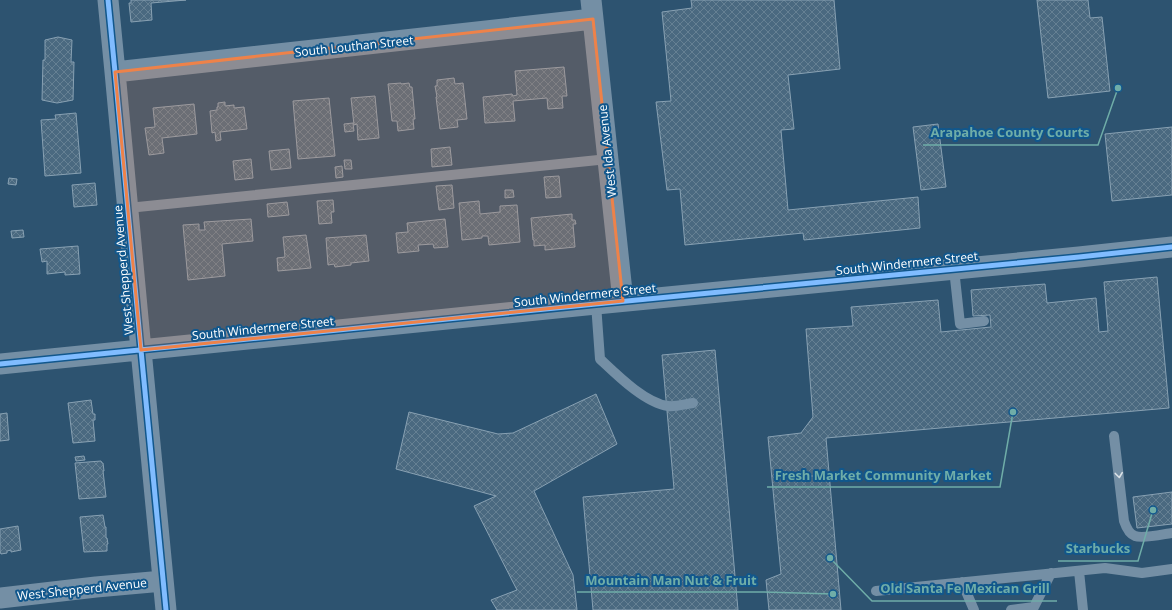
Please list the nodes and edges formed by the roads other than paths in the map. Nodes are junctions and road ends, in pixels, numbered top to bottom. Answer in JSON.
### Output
{"nodes":[{"id":1,"x":108,"y":0,"type":"edge"},
{"id":2,"x":592,"y":10,"type":"edge"},
{"id":3,"x":115,"y":72,"type":"junction"},
{"id":4,"x":608,"y":159,"type":"junction"},
{"id":5,"x":128,"y":208,"type":"junction"},
{"id":6,"x":1172,"y":247,"type":"edge"},
{"id":7,"x":954,"y":269,"type":"junction"},
{"id":8,"x":623,"y":301,"type":"junction"},
{"id":9,"x":596,"y":304,"type":"junction"},
{"id":10,"x":984,"y":321,"type":"dead end"},
{"id":11,"x":140,"y":350,"type":"junction"},
{"id":12,"x":0,"y":364,"type":"edge"},
{"id":13,"x":693,"y":404,"type":"dead end"},
{"id":14,"x":1114,"y":436,"type":"dead end"},
{"id":15,"x":1172,"y":533,"type":"edge"},
{"id":16,"x":1172,"y":568,"type":"edge"},
{"id":17,"x":1079,"y":570,"type":"junction"},
{"id":18,"x":1052,"y":573,"type":"junction"},
{"id":19,"x":163,"y":581,"type":"junction"},
{"id":20,"x":962,"y":582,"type":"junction"},
{"id":21,"x":876,"y":591,"type":"dead end"},
{"id":22,"x":0,"y":598,"type":"edge"},
{"id":23,"x":166,"y":610,"type":"edge"},
{"id":24,"x":974,"y":610,"type":"edge"},
{"id":25,"x":1011,"y":610,"type":"edge"},
{"id":26,"x":1083,"y":610,"type":"edge"}],
"edges":[{"from":1,"to":3,"type":"street","name":"West Shepperd Avenue"},
{"from":2,"to":3,"type":"street","name":"South Louthan Street"},
{"from":2,"to":4,"type":"street","name":"West Ida Avenue"},
{"from":3,"to":5,"type":"street","name":"West Shepperd Avenue"},
{"from":4,"to":5,"type":"lane"},
{"from":4,"to":8,"type":"street","name":"West Ida Avenue"},
{"from":5,"to":11,"type":"street","name":"West Shepperd Avenue"},
{"from":6,"to":7,"type":"street","name":"South Windermere Street"},
{"from":7,"to":8,"type":"street","name":"South Windermere Street"},
{"from":7,"to":10,"type":"lane"},
{"from":8,"to":9,"type":"street","name":"South Windermere Street"},
{"from":9,"to":11,"type":"street","name":"South Windermere Street"},
{"from":9,"to":13,"type":"lane"},
{"from":11,"to":12,"type":"street","name":"South Windermere Street"},
{"from":11,"to":19,"type":"street","name":"West Shepperd Avenue"},
{"from":14,"to":15,"type":"lane","one_way":true},
{"from":16,"to":17,"type":"lane"},
{"from":17,"to":18,"type":"lane"},
{"from":17,"to":26,"type":"lane"},
{"from":18,"to":20,"type":"lane"},
{"from":18,"to":25,"type":"lane"},
{"from":19,"to":22,"type":"street","name":"West Shepperd Avenue"},
{"from":19,"to":23,"type":"street","name":"West Shepperd Avenue"},
{"from":20,"to":21,"type":"lane"},
{"from":20,"to":24,"type":"lane"}]}
